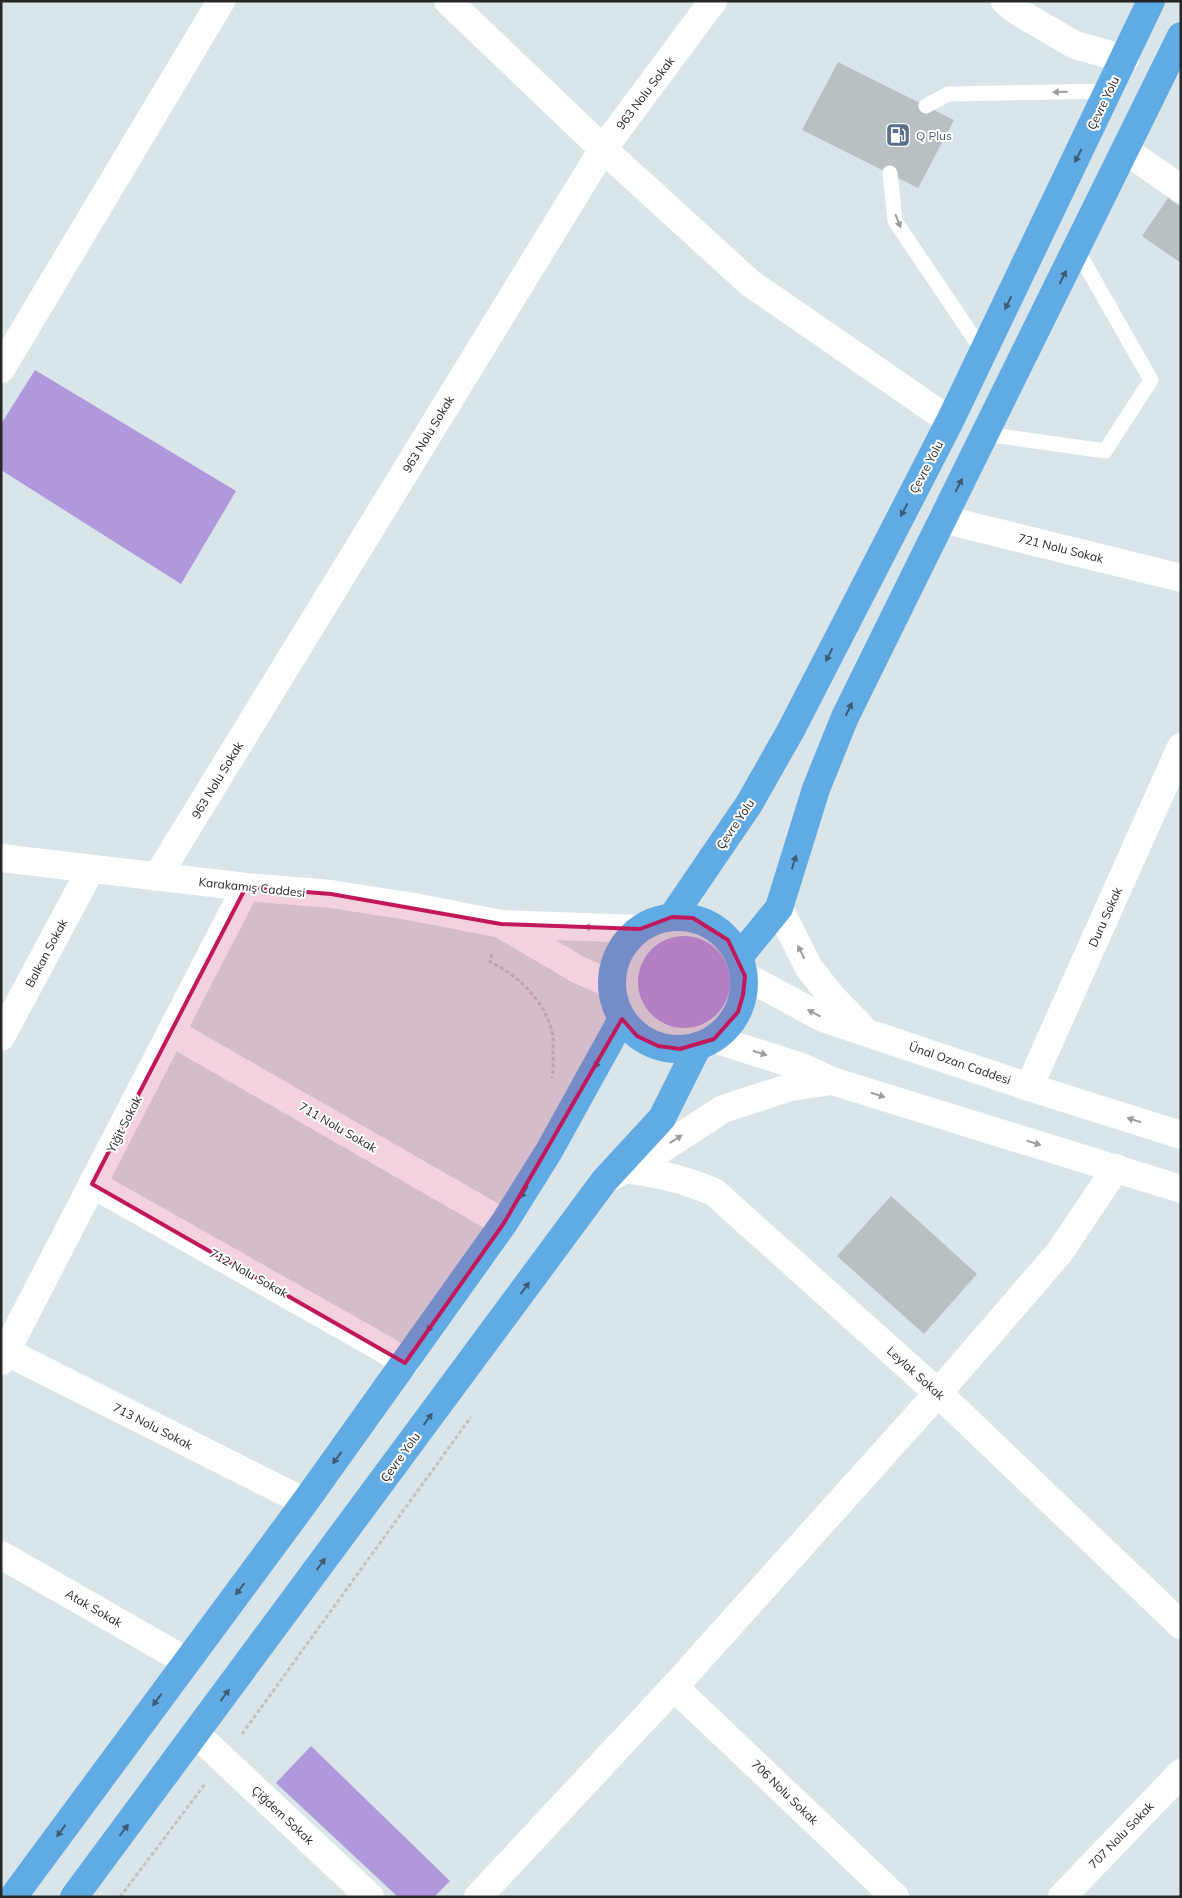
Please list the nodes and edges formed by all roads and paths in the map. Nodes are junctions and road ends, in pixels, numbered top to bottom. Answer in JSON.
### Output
{"nodes":[{"id":1,"x":221,"y":1,"type":"edge"},
{"id":2,"x":448,"y":1,"type":"edge"},
{"id":3,"x":713,"y":1,"type":"edge"},
{"id":4,"x":1005,"y":1,"type":"edge"},
{"id":5,"x":1151,"y":1,"type":"edge"},
{"id":6,"x":1181,"y":36,"type":"edge"},
{"id":7,"x":1125,"y":59,"type":"junction"},
{"id":8,"x":1109,"y":91,"type":"junction"},
{"id":9,"x":926,"y":106,"type":"dead end"},
{"id":10,"x":603,"y":149,"type":"junction"},
{"id":11,"x":1125,"y":150,"type":"junction"},
{"id":12,"x":890,"y":174,"type":"dead end"},
{"id":13,"x":1181,"y":189,"type":"edge"},
{"id":14,"x":1077,"y":250,"type":"junction"},
{"id":15,"x":984,"y":353,"type":"junction"},
{"id":16,"x":1,"y":369,"type":"edge"},
{"id":17,"x":950,"y":421,"type":"junction"},
{"id":18,"x":985,"y":434,"type":"junction"},
{"id":19,"x":942,"y":519,"type":"junction"},
{"id":20,"x":1181,"y":578,"type":"edge"},
{"id":21,"x":1181,"y":747,"type":"edge"},
{"id":22,"x":1,"y":858,"type":"edge"},
{"id":23,"x":91,"y":869,"type":"junction"},
{"id":24,"x":158,"y":877,"type":"junction"},
{"id":25,"x":246,"y":887,"type":"junction"},
{"id":26,"x":779,"y":908,"type":"junction"},
{"id":27,"x":672,"y":917,"type":"junction"},
{"id":28,"x":501,"y":924,"type":"junction"},
{"id":29,"x":640,"y":929,"type":"junction"},
{"id":30,"x":742,"y":967,"type":"junction"},
{"id":31,"x":611,"y":984,"type":"junction"},
{"id":32,"x":622,"y":1019,"type":"junction"},
{"id":33,"x":864,"y":1030,"type":"junction"},
{"id":34,"x":171,"y":1032,"type":"junction"},
{"id":35,"x":1,"y":1037,"type":"edge"},
{"id":36,"x":706,"y":1042,"type":"junction"},
{"id":37,"x":551,"y":1079,"type":"dead end"},
{"id":38,"x":832,"y":1081,"type":"junction"},
{"id":39,"x":1029,"y":1087,"type":"junction"},
{"id":40,"x":1181,"y":1135,"type":"edge"},
{"id":41,"x":1116,"y":1168,"type":"junction"},
{"id":42,"x":614,"y":1175,"type":"junction"},
{"id":43,"x":92,"y":1184,"type":"junction"},
{"id":44,"x":1181,"y":1189,"type":"edge"},
{"id":45,"x":504,"y":1223,"type":"junction"},
{"id":46,"x":3,"y":1354,"type":"edge"},
{"id":47,"x":405,"y":1363,"type":"junction"},
{"id":48,"x":938,"y":1393,"type":"junction"},
{"id":49,"x":475,"y":1412,"type":"dead end"},
{"id":50,"x":305,"y":1502,"type":"junction"},
{"id":51,"x":1,"y":1555,"type":"edge"},
{"id":52,"x":1181,"y":1624,"type":"edge"},
{"id":53,"x":186,"y":1661,"type":"junction"},
{"id":54,"x":674,"y":1687,"type":"junction"},
{"id":55,"x":196,"y":1734,"type":"junction"},
{"id":56,"x":224,"y":1760,"type":"junction"},
{"id":57,"x":1181,"y":1773,"type":"edge"},
{"id":58,"x":13,"y":1897,"type":"edge"},
{"id":59,"x":74,"y":1897,"type":"edge"},
{"id":60,"x":120,"y":1897,"type":"edge"},
{"id":61,"x":370,"y":1897,"type":"edge"},
{"id":62,"x":478,"y":1897,"type":"edge"},
{"id":63,"x":895,"y":1897,"type":"edge"},
{"id":64,"x":1062,"y":1897,"type":"edge"}],
"edges":[{"from":1,"to":16,"type":"street"},
{"from":2,"to":10,"type":"street"},
{"from":3,"to":10,"type":"street","name":"963 Nolu Sokak"},
{"from":4,"to":7,"type":"street"},
{"from":5,"to":7,"type":"main road","name":"Çevre Yolu"},
{"from":6,"to":11,"type":"main road"},
{"from":7,"to":8,"type":"main road","name":"Çevre Yolu"},
{"from":8,"to":9,"type":"lane","one_way":true},
{"from":8,"to":15,"type":"main road","name":"Çevre Yolu","one_way":true},
{"from":10,"to":17,"type":"street"},
{"from":10,"to":24,"type":"street","name":"963 Nolu Sokak"},
{"from":11,"to":13,"type":"street"},
{"from":11,"to":14,"type":"main road"},
{"from":12,"to":15,"type":"lane","one_way":true},
{"from":18,"to":14,"type":"main road","one_way":true},
{"from":14,"to":18,"type":"lane"},
{"from":15,"to":17,"type":"main road","name":"Çevre Yolu"},
{"from":17,"to":27,"type":"main road","name":"Çevre Yolu","one_way":true},
{"from":19,"to":18,"type":"main road","one_way":true},
{"from":19,"to":20,"type":"street","name":"721 Nolu Sokak"},
{"from":26,"to":19,"type":"main road","one_way":true},
{"from":21,"to":39,"type":"street","name":"Duru Sokak"},
{"from":22,"to":23,"type":"street","name":"Karakamış Caddesi"},
{"from":23,"to":24,"type":"street","name":"Karakamış Caddesi"},
{"from":23,"to":35,"type":"street","name":"Balkan Sokak"},
{"from":24,"to":25,"type":"street","name":"Karakamış Caddesi"},
{"from":25,"to":28,"type":"street","name":"Karakamış Caddesi"},
{"from":25,"to":34,"type":"street","name":"Yiğit Sokak"},
{"from":26,"to":30,"type":"main road"},
{"from":33,"to":26,"type":"street","one_way":true},
{"from":27,"to":29,"type":"main road"},
{"from":27,"to":30,"type":"main road"},
{"from":29,"to":28,"type":"street","one_way":true},
{"from":28,"to":31,"type":"street"},
{"from":28,"to":37,"type":"path"},
{"from":29,"to":31,"type":"main road"},
{"from":33,"to":30,"type":"street","name":"Ünal Ozan Caddesi","one_way":true},
{"from":30,"to":36,"type":"main road"},
{"from":31,"to":32,"type":"main road"},
{"from":32,"to":36,"type":"main road"},
{"from":32,"to":45,"type":"main road","one_way":true},
{"from":33,"to":39,"type":"street","name":"Ünal Ozan Caddesi"},
{"from":34,"to":43,"type":"street","name":"Yiğit Sokak"},
{"from":34,"to":45,"type":"street","name":"711 Nolu Sokak"},
{"from":36,"to":38,"type":"street","one_way":true},
{"from":36,"to":42,"type":"main road","name":"Çevre Yolu"},
{"from":38,"to":41,"type":"street","one_way":true},
{"from":42,"to":38,"type":"street","one_way":true},
{"from":40,"to":39,"type":"street","name":"Ünal Ozan Caddesi","one_way":true},
{"from":41,"to":44,"type":"street"},
{"from":41,"to":48,"type":"street"},
{"from":42,"to":48,"type":"street","name":"Leylak Sokak"},
{"from":55,"to":42,"type":"main road","name":"Çevre Yolu","one_way":true},
{"from":43,"to":46,"type":"street","name":"Yiğit Sokak"},
{"from":43,"to":47,"type":"street","name":"712 Nolu Sokak"},
{"from":45,"to":47,"type":"main road","one_way":true},
{"from":46,"to":50,"type":"street","name":"713 Nolu Sokak"},
{"from":47,"to":50,"type":"main road","one_way":true},
{"from":48,"to":52,"type":"street","name":"Leylak Sokak"},
{"from":48,"to":54,"type":"street"},
{"from":49,"to":56,"type":"path"},
{"from":50,"to":53,"type":"main road","one_way":true},
{"from":51,"to":53,"type":"street","name":"Atak Sokak"},
{"from":53,"to":58,"type":"main road","one_way":true},
{"from":54,"to":62,"type":"street"},
{"from":54,"to":63,"type":"street","name":"706 Nolu Sokak"},
{"from":55,"to":56,"type":"street","name":"Çiğdem Sokak"},
{"from":59,"to":55,"type":"main road","name":"Çevre Yolu","one_way":true},
{"from":56,"to":60,"type":"path"},
{"from":56,"to":61,"type":"street","name":"Çiğdem Sokak"},
{"from":57,"to":64,"type":"street","name":"707 Nolu Sokak"}]}
